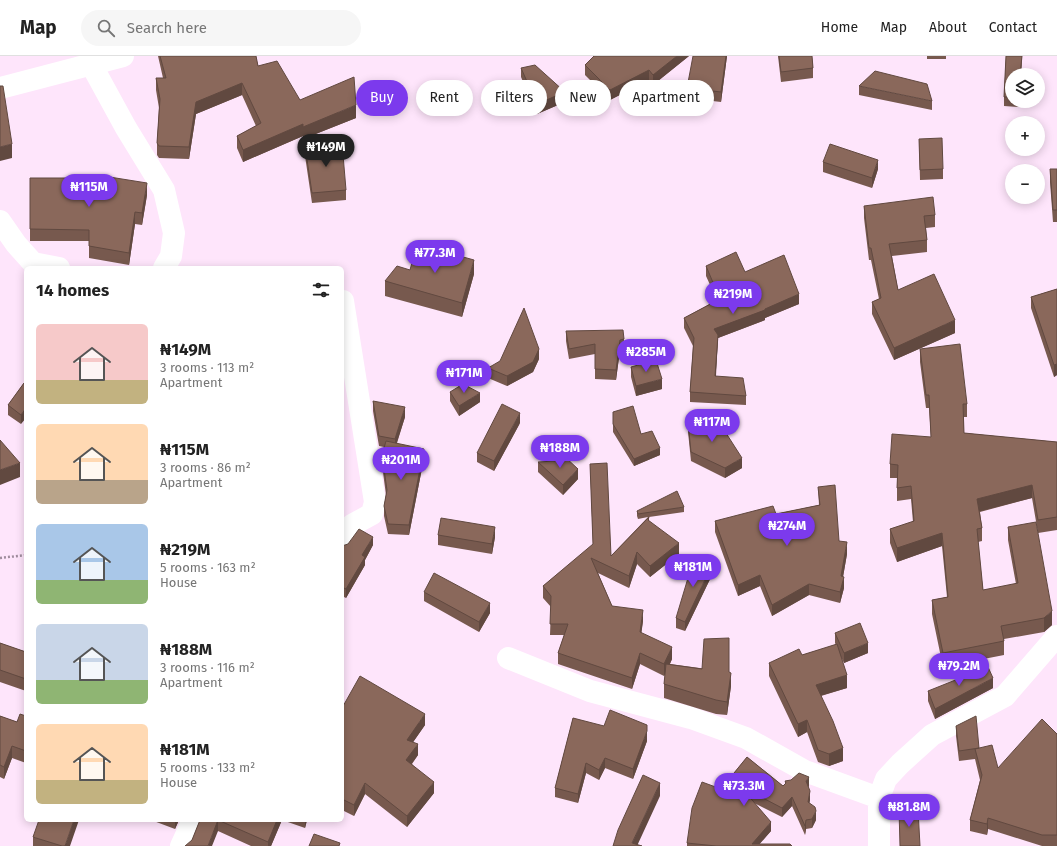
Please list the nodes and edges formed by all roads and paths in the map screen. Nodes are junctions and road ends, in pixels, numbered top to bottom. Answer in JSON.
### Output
{"nodes":[{"id":1,"x":123,"y":56,"type":"edge"},
{"id":2,"x":61,"y":63,"type":"edge"},
{"id":3,"x":91,"y":64,"type":"junction"},
{"id":4,"x":0,"y":88,"type":"edge"},
{"id":5,"x":0,"y":221,"type":"edge"},
{"id":6,"x":49,"y":266,"type":"edge"},
{"id":7,"x":165,"y":266,"type":"edge"},
{"id":8,"x":344,"y":307,"type":"edge"},
{"id":9,"x":344,"y":539,"type":"edge"},
{"id":10,"x":24,"y":555,"type":"edge"},
{"id":11,"x":0,"y":558,"type":"edge"},
{"id":12,"x":1057,"y":636,"type":"edge"},
{"id":13,"x":508,"y":658,"type":"dead end"},
{"id":14,"x":878,"y":798,"type":"junction"},
{"id":15,"x":192,"y":822,"type":"edge"},
{"id":16,"x":181,"y":846,"type":"edge"},
{"id":17,"x":879,"y":846,"type":"edge"}],
"edges":[{"from":1,"to":3,"type":"street"},
{"from":2,"to":3,"type":"street"},
{"from":2,"to":4,"type":"street"},
{"from":3,"to":7,"type":"street"},
{"from":5,"to":6,"type":"street"},
{"from":8,"to":9,"type":"street"},
{"from":10,"to":11,"type":"path"},
{"from":12,"to":14,"type":"street"},
{"from":13,"to":14,"type":"street"},
{"from":14,"to":17,"type":"street"},
{"from":15,"to":16,"type":"street"}]}
